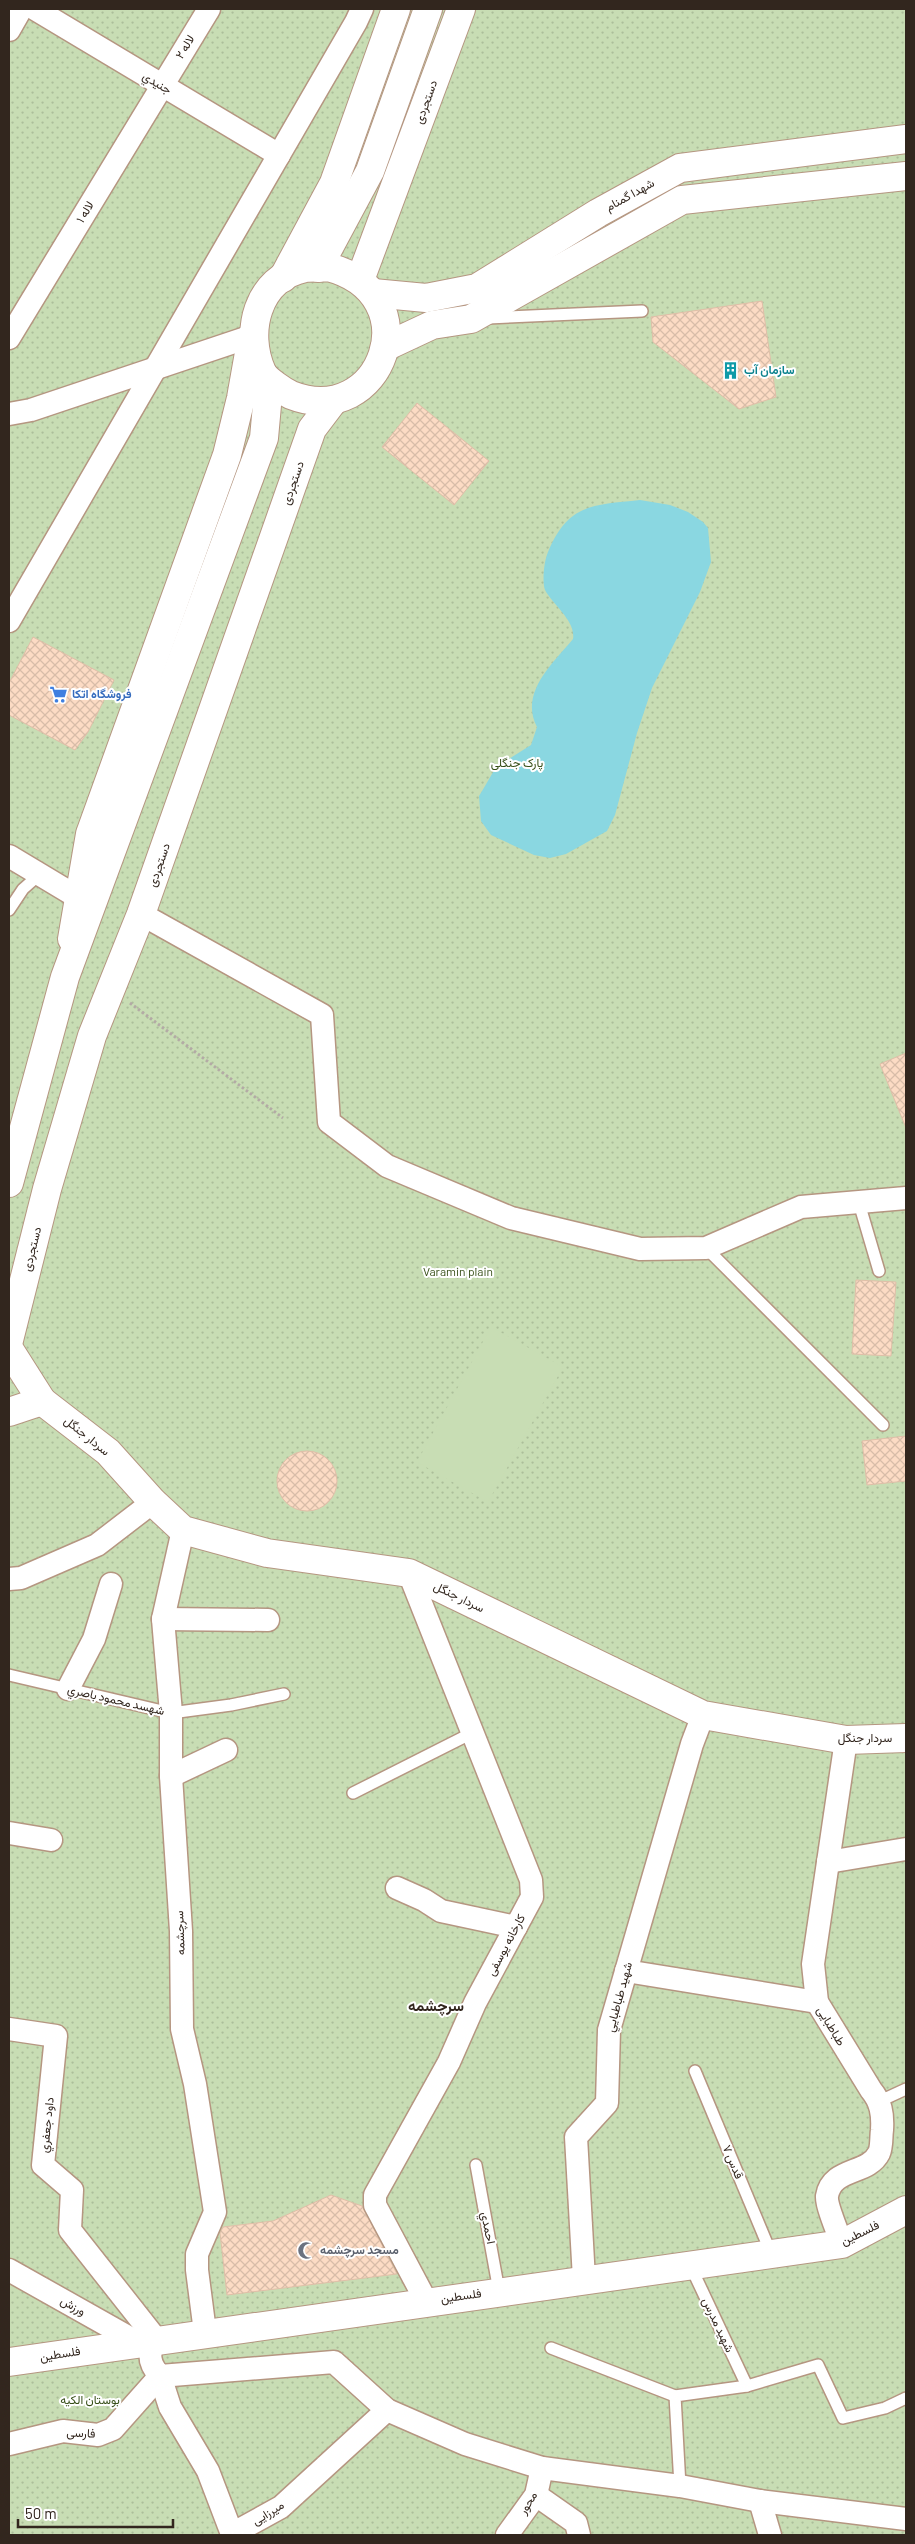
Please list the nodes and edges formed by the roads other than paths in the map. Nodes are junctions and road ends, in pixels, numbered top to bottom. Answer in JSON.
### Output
{"nodes":[{"id":1,"x":21,"y":9,"type":"edge"},
{"id":2,"x":35,"y":9,"type":"edge"},
{"id":3,"x":208,"y":9,"type":"edge"},
{"id":4,"x":362,"y":9,"type":"edge"},
{"id":5,"x":396,"y":9,"type":"edge"},
{"id":6,"x":428,"y":9,"type":"edge"},
{"id":7,"x":461,"y":9,"type":"edge"},
{"id":8,"x":9,"y":30,"type":"edge"},
{"id":9,"x":162,"y":86,"type":"junction"},
{"id":10,"x":906,"y":140,"type":"edge"},
{"id":11,"x":279,"y":155,"type":"junction"},
{"id":12,"x":906,"y":176,"type":"edge"},
{"id":13,"x":318,"y":268,"type":"junction"},
{"id":14,"x":283,"y":278,"type":"junction"},
{"id":15,"x":366,"y":287,"type":"junction"},
{"id":16,"x":642,"y":311,"type":"dead end"},
{"id":17,"x":471,"y":319,"type":"junction"},
{"id":18,"x":252,"y":336,"type":"junction"},
{"id":19,"x":9,"y":338,"type":"edge"},
{"id":20,"x":386,"y":347,"type":"junction"},
{"id":21,"x":154,"y":369,"type":"junction"},
{"id":22,"x":263,"y":374,"type":"junction"},
{"id":23,"x":9,"y":397,"type":"edge"},
{"id":24,"x":334,"y":400,"type":"junction"},
{"id":25,"x":31,"y":410,"type":"junction"},
{"id":26,"x":9,"y":414,"type":"edge"},
{"id":27,"x":9,"y":621,"type":"edge"},
{"id":28,"x":9,"y":856,"type":"edge"},
{"id":29,"x":40,"y":874,"type":"junction"},
{"id":30,"x":79,"y":898,"type":"junction"},
{"id":31,"x":9,"y":910,"type":"edge"},
{"id":32,"x":141,"y":914,"type":"junction"},
{"id":33,"x":65,"y":977,"type":"junction"},
{"id":34,"x":9,"y":1183,"type":"edge"},
{"id":35,"x":906,"y":1198,"type":"edge"},
{"id":36,"x":860,"y":1203,"type":"junction"},
{"id":37,"x":706,"y":1248,"type":"junction"},
{"id":38,"x":880,"y":1271,"type":"dead end"},
{"id":39,"x":9,"y":1340,"type":"edge"},
{"id":40,"x":9,"y":1349,"type":"edge"},
{"id":41,"x":42,"y":1401,"type":"junction"},
{"id":42,"x":9,"y":1412,"type":"edge"},
{"id":43,"x":883,"y":1425,"type":"dead end"},
{"id":44,"x":153,"y":1502,"type":"junction"},
{"id":45,"x":183,"y":1530,"type":"junction"},
{"id":46,"x":409,"y":1573,"type":"junction"},
{"id":47,"x":9,"y":1579,"type":"edge"},
{"id":48,"x":111,"y":1584,"type":"dead end"},
{"id":49,"x":163,"y":1619,"type":"junction"},
{"id":50,"x":268,"y":1620,"type":"dead end"},
{"id":51,"x":9,"y":1675,"type":"edge"},
{"id":52,"x":68,"y":1689,"type":"junction"},
{"id":53,"x":284,"y":1694,"type":"dead end"},
{"id":54,"x":171,"y":1713,"type":"junction"},
{"id":55,"x":703,"y":1715,"type":"junction"},
{"id":56,"x":472,"y":1733,"type":"junction"},
{"id":57,"x":906,"y":1738,"type":"edge"},
{"id":58,"x":846,"y":1740,"type":"junction"},
{"id":59,"x":226,"y":1750,"type":"dead end"},
{"id":60,"x":171,"y":1776,"type":"junction"},
{"id":61,"x":353,"y":1793,"type":"dead end"},
{"id":62,"x":9,"y":1833,"type":"edge"},
{"id":63,"x":51,"y":1840,"type":"dead end"},
{"id":64,"x":906,"y":1849,"type":"edge"},
{"id":65,"x":828,"y":1862,"type":"junction"},
{"id":66,"x":397,"y":1888,"type":"dead end"},
{"id":67,"x":516,"y":1927,"type":"junction"},
{"id":68,"x":626,"y":1971,"type":"junction"},
{"id":69,"x":816,"y":2002,"type":"junction"},
{"id":70,"x":9,"y":2029,"type":"edge"},
{"id":71,"x":695,"y":2071,"type":"dead end"},
{"id":72,"x":906,"y":2089,"type":"edge"},
{"id":73,"x":880,"y":2101,"type":"junction"},
{"id":74,"x":476,"y":2165,"type":"dead end"},
{"id":75,"x":906,"y":2210,"type":"edge"},
{"id":76,"x":842,"y":2244,"type":"junction"},
{"id":77,"x":771,"y":2253,"type":"junction"},
{"id":78,"x":689,"y":2264,"type":"junction"},
{"id":79,"x":9,"y":2270,"type":"edge"},
{"id":80,"x":584,"y":2279,"type":"junction"},
{"id":81,"x":499,"y":2291,"type":"junction"},
{"id":82,"x":426,"y":2301,"type":"junction"},
{"id":83,"x":205,"y":2332,"type":"junction"},
{"id":84,"x":147,"y":2340,"type":"junction"},
{"id":85,"x":551,"y":2348,"type":"dead end"},
{"id":86,"x":9,"y":2362,"type":"edge"},
{"id":87,"x":160,"y":2376,"type":"junction"},
{"id":88,"x":747,"y":2386,"type":"junction"},
{"id":89,"x":675,"y":2396,"type":"junction"},
{"id":90,"x":906,"y":2398,"type":"edge"},
{"id":91,"x":386,"y":2410,"type":"junction"},
{"id":92,"x":9,"y":2444,"type":"edge"},
{"id":93,"x":542,"y":2468,"type":"junction"},
{"id":94,"x":680,"y":2486,"type":"junction"},
{"id":95,"x":536,"y":2495,"type":"junction"},
{"id":96,"x":760,"y":2501,"type":"junction"},
{"id":97,"x":906,"y":2519,"type":"edge"},
{"id":98,"x":507,"y":2535,"type":"edge"},
{"id":99,"x":580,"y":2535,"type":"edge"},
{"id":100,"x":770,"y":2535,"type":"edge"}],
"edges":[{"from":1,"to":8,"type":"street"},
{"from":2,"to":9,"type":"street","name":"جنيدي"},
{"from":3,"to":9,"type":"street","name":"لاله ۲"},
{"from":4,"to":11,"type":"street"},
{"from":5,"to":14,"type":"main road"},
{"from":6,"to":13,"type":"main road"},
{"from":7,"to":15,"type":"main road","name":"دستجردی"},
{"from":9,"to":11,"type":"street","name":"جنيدي"},
{"from":9,"to":19,"type":"street","name":"لاله ۱"},
{"from":10,"to":15,"type":"main road","name":"شهدا گمنام"},
{"from":11,"to":21,"type":"street"},
{"from":12,"to":17,"type":"main road"},
{"from":13,"to":14,"type":"main road"},
{"from":13,"to":15,"type":"main road"},
{"from":14,"to":18,"type":"main road"},
{"from":15,"to":20,"type":"main road"},
{"from":16,"to":17,"type":"lane"},
{"from":17,"to":20,"type":"main road"},
{"from":18,"to":21,"type":"street"},
{"from":18,"to":22,"type":"main road"},
{"from":18,"to":30,"type":"main road"},
{"from":20,"to":24,"type":"main road"},
{"from":21,"to":25,"type":"street"},
{"from":21,"to":27,"type":"street"},
{"from":22,"to":24,"type":"main road"},
{"from":22,"to":33,"type":"main road"},
{"from":23,"to":25,"type":"street"},
{"from":24,"to":32,"type":"main road","name":"دستجردی"},
{"from":25,"to":26,"type":"street"},
{"from":28,"to":29,"type":"street"},
{"from":29,"to":30,"type":"street"},
{"from":29,"to":31,"type":"lane"},
{"from":30,"to":33,"type":"main road"},
{"from":32,"to":37,"type":"street"},
{"from":32,"to":39,"type":"main road","name":"دستجردی"},
{"from":33,"to":34,"type":"main road"},
{"from":35,"to":36,"type":"street"},
{"from":36,"to":37,"type":"street"},
{"from":36,"to":38,"type":"lane"},
{"from":37,"to":43,"type":"lane"},
{"from":40,"to":41,"type":"main road","name":"سردار جنگل"},
{"from":41,"to":42,"type":"main road"},
{"from":41,"to":44,"type":"main road","name":"سردار جنگل"},
{"from":44,"to":45,"type":"main road","name":"سردار جنگل"},
{"from":44,"to":47,"type":"street"},
{"from":45,"to":46,"type":"main road","name":"سردار جنگل"},
{"from":45,"to":49,"type":"street","name":"سرچشمه"},
{"from":46,"to":55,"type":"main road","name":"سردار جنگل"},
{"from":46,"to":56,"type":"street","name":"کارخانه یوسفی"},
{"from":48,"to":52,"type":"street"},
{"from":49,"to":50,"type":"street"},
{"from":49,"to":54,"type":"street","name":"سرچشمه"},
{"from":51,"to":52,"type":"lane","name":"شهسد محمود باصري"},
{"from":52,"to":54,"type":"lane","name":"شهسد محمود باصري"},
{"from":53,"to":54,"type":"lane","name":"شهسد محمود باصري"},
{"from":54,"to":60,"type":"street","name":"سرچشمه"},
{"from":55,"to":58,"type":"main road","name":"سردار جنگل"},
{"from":55,"to":68,"type":"street","name":"شهيد طباطبايي"},
{"from":56,"to":61,"type":"lane"},
{"from":56,"to":67,"type":"street","name":"کارخانه یوسفی"},
{"from":57,"to":58,"type":"main road","name":"سردار جنگل"},
{"from":58,"to":65,"type":"street","name":"طباطبایی"},
{"from":59,"to":60,"type":"street"},
{"from":60,"to":83,"type":"street","name":"سرچشمه"},
{"from":62,"to":63,"type":"street"},
{"from":64,"to":65,"type":"street"},
{"from":65,"to":69,"type":"street","name":"طباطبایی"},
{"from":66,"to":67,"type":"street"},
{"from":67,"to":82,"type":"street","name":"کارخانه یوسفی"},
{"from":68,"to":69,"type":"street"},
{"from":68,"to":80,"type":"street","name":"شهيد طباطبايي"},
{"from":69,"to":73,"type":"street","name":"طباطبایی"},
{"from":70,"to":84,"type":"street","name":"داود جعفري"},
{"from":71,"to":77,"type":"lane","name":"قدس ۷"},
{"from":72,"to":73,"type":"lane"},
{"from":73,"to":76,"type":"street"},
{"from":74,"to":81,"type":"lane","name":"احمدي"},
{"from":75,"to":76,"type":"main road","name":"فلسطین"},
{"from":76,"to":77,"type":"main road","name":"فلسطین"},
{"from":77,"to":78,"type":"main road","name":"فلسطین"},
{"from":78,"to":80,"type":"main road","name":"فلسطین"},
{"from":78,"to":88,"type":"lane","name":"شهيد مدرس"},
{"from":79,"to":84,"type":"street","name":"ورزش"},
{"from":80,"to":81,"type":"main road","name":"فلسطین"},
{"from":81,"to":82,"type":"main road","name":"فلسطین"},
{"from":82,"to":83,"type":"main road","name":"فلسطین"},
{"from":83,"to":84,"type":"main road","name":"فلسطین"},
{"from":84,"to":86,"type":"main road","name":"فلسطین"},
{"from":84,"to":87,"type":"street"},
{"from":85,"to":89,"type":"lane"},
{"from":87,"to":91,"type":"street"},
{"from":87,"to":91,"type":"street","name":"میرزایی"},
{"from":87,"to":92,"type":"street","name":"فارسی"},
{"from":88,"to":89,"type":"lane"},
{"from":88,"to":90,"type":"lane"},
{"from":89,"to":94,"type":"lane"},
{"from":91,"to":93,"type":"street"},
{"from":93,"to":94,"type":"street"},
{"from":93,"to":95,"type":"street","name":"محور"},
{"from":94,"to":96,"type":"street"},
{"from":95,"to":98,"type":"street","name":"محور"},
{"from":95,"to":99,"type":"street"},
{"from":96,"to":97,"type":"street"},
{"from":96,"to":100,"type":"street"}]}
